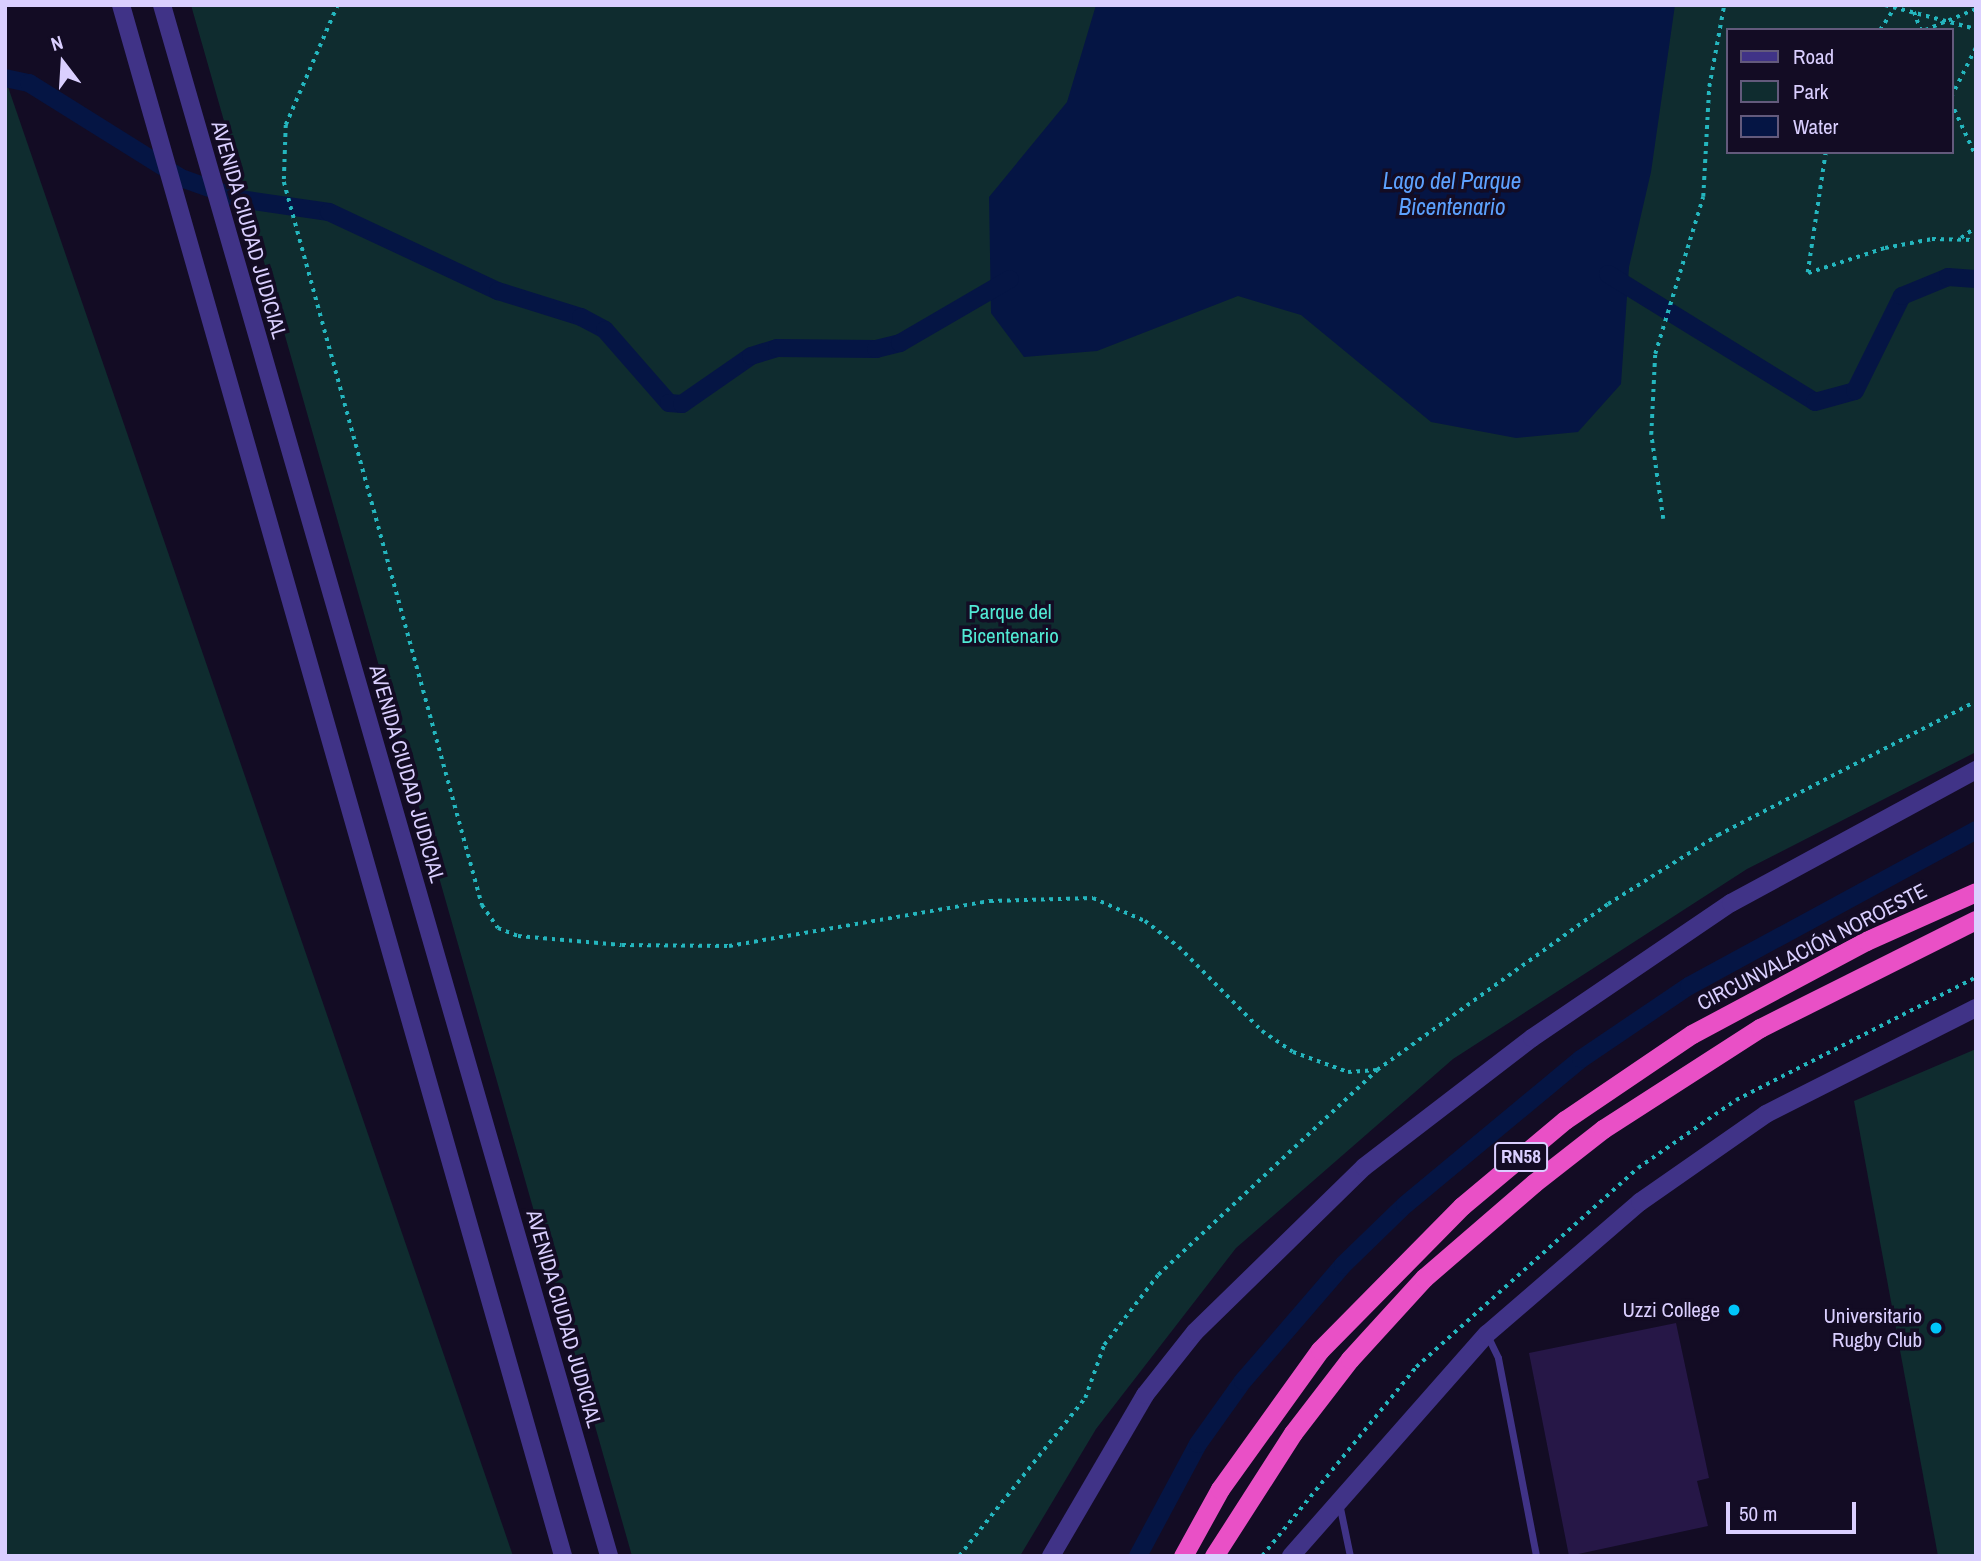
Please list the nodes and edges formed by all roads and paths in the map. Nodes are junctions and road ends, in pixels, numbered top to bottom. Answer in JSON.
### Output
{"nodes":[{"id":1,"x":121,"y":5,"type":"edge"},
{"id":2,"x":162,"y":5,"type":"edge"},
{"id":3,"x":338,"y":5,"type":"edge"},
{"id":4,"x":1724,"y":5,"type":"edge"},
{"id":5,"x":1885,"y":5,"type":"edge"},
{"id":6,"x":1895,"y":6,"type":"edge"},
{"id":7,"x":1976,"y":9,"type":"edge"},
{"id":8,"x":1914,"y":11,"type":"junction"},
{"id":9,"x":1947,"y":20,"type":"junction"},
{"id":10,"x":1881,"y":28,"type":"edge"},
{"id":11,"x":1922,"y":28,"type":"edge"},
{"id":12,"x":1928,"y":28,"type":"edge"},
{"id":13,"x":1976,"y":29,"type":"edge"},
{"id":14,"x":1976,"y":47,"type":"edge"},
{"id":15,"x":1953,"y":95,"type":"edge"},
{"id":16,"x":1953,"y":104,"type":"edge"},
{"id":17,"x":1826,"y":154,"type":"edge"},
{"id":18,"x":1976,"y":156,"type":"edge"},
{"id":19,"x":1976,"y":227,"type":"edge"},
{"id":20,"x":1960,"y":239,"type":"junction"},
{"id":21,"x":1976,"y":240,"type":"edge"},
{"id":22,"x":1663,"y":519,"type":"dead end"},
{"id":23,"x":1976,"y":701,"type":"edge"},
{"id":24,"x":1976,"y":769,"type":"edge"},
{"id":25,"x":1976,"y":892,"type":"edge"},
{"id":26,"x":1976,"y":920,"type":"edge"},
{"id":27,"x":1976,"y":1008,"type":"edge"},
{"id":28,"x":1377,"y":1070,"type":"junction"},
{"id":29,"x":1487,"y":1334,"type":"junction"},
{"id":30,"x":1338,"y":1499,"type":"junction"},
{"id":31,"x":563,"y":1556,"type":"edge"},
{"id":32,"x":609,"y":1556,"type":"edge"},
{"id":33,"x":959,"y":1556,"type":"edge"},
{"id":34,"x":1051,"y":1556,"type":"edge"},
{"id":35,"x":1183,"y":1556,"type":"edge"},
{"id":36,"x":1214,"y":1556,"type":"edge"},
{"id":37,"x":1291,"y":1556,"type":"edge"},
{"id":38,"x":1350,"y":1556,"type":"edge"},
{"id":39,"x":1536,"y":1556,"type":"edge"}],
"edges":[{"from":1,"to":31,"type":"street"},
{"from":2,"to":32,"type":"street","name":"AVENIDA CIUDAD JUDICIAL"},
{"from":3,"to":28,"type":"path"},
{"from":4,"to":22,"type":"path"},
{"from":5,"to":6,"type":"path"},
{"from":6,"to":8,"type":"path"},
{"from":6,"to":10,"type":"path"},
{"from":7,"to":9,"type":"path"},
{"from":8,"to":9,"type":"path"},
{"from":8,"to":11,"type":"path"},
{"from":9,"to":12,"type":"path"},
{"from":9,"to":13,"type":"path"},
{"from":14,"to":15,"type":"path"},
{"from":16,"to":18,"type":"path"},
{"from":17,"to":20,"type":"path"},
{"from":19,"to":20,"type":"path"},
{"from":20,"to":21,"type":"path"},
{"from":23,"to":28,"type":"path"},
{"from":24,"to":34,"type":"street"},
{"from":25,"to":35,"type":"highway","name":"CIRCUNVALACIÓN NOROESTE","number":"RN58"},
{"from":26,"to":36,"type":"highway","number":"RN58"},
{"from":27,"to":29,"type":"street"},
{"from":28,"to":33,"type":"path"},
{"from":29,"to":30,"type":"street"},
{"from":29,"to":39,"type":"lane"},
{"from":30,"to":37,"type":"street"},
{"from":30,"to":38,"type":"lane"}]}
